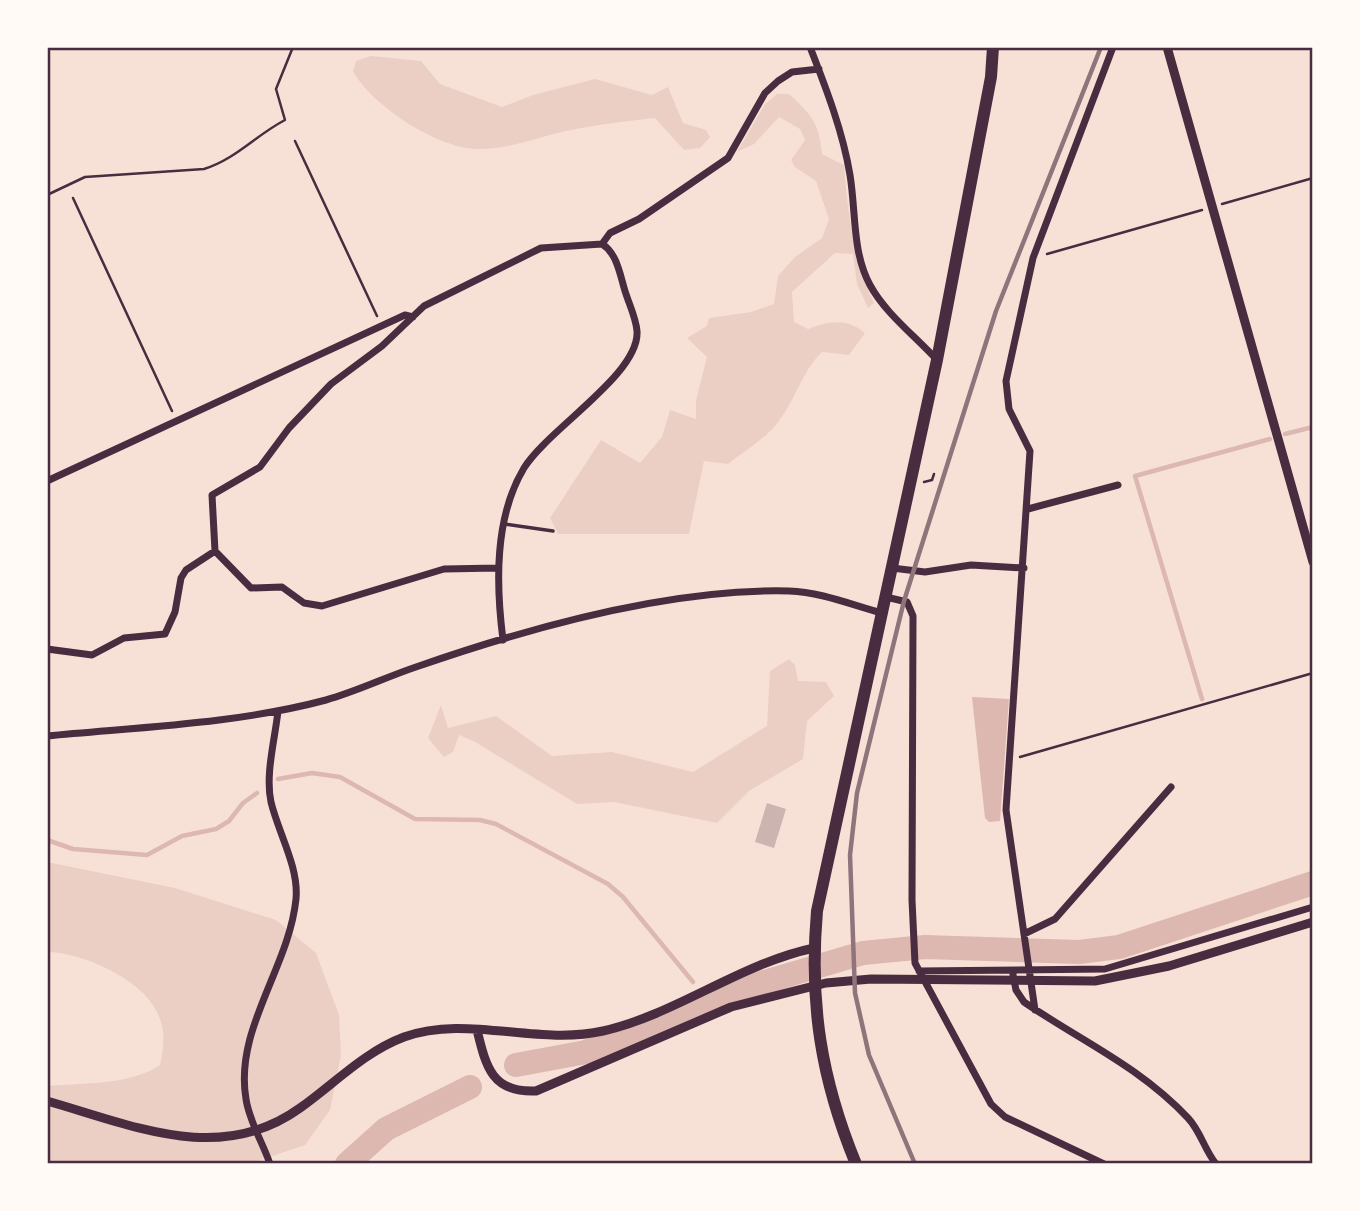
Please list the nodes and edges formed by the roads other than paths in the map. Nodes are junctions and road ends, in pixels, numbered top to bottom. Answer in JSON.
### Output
{"nodes":[{"id":1,"x":810,"y":47,"type":"edge"},
{"id":2,"x":993,"y":47,"type":"edge"},
{"id":3,"x":1113,"y":47,"type":"edge"},
{"id":4,"x":1167,"y":47,"type":"edge"},
{"id":5,"x":819,"y":69,"type":"junction"},
{"id":6,"x":603,"y":244,"type":"junction"},
{"id":7,"x":413,"y":317,"type":"junction"},
{"id":8,"x":937,"y":360,"type":"junction"},
{"id":9,"x":47,"y":481,"type":"edge"},
{"id":10,"x":1118,"y":485,"type":"dead end"},
{"id":11,"x":1028,"y":509,"type":"junction"},
{"id":12,"x":504,"y":524,"type":"junction"},
{"id":13,"x":553,"y":531,"type":"dead end"},
{"id":14,"x":215,"y":551,"type":"junction"},
{"id":15,"x":1313,"y":562,"type":"edge"},
{"id":16,"x":498,"y":568,"type":"junction"},
{"id":17,"x":892,"y":568,"type":"junction"},
{"id":18,"x":1024,"y":568,"type":"junction"},
{"id":19,"x":886,"y":597,"type":"junction"},
{"id":20,"x":882,"y":613,"type":"junction"},
{"id":21,"x":503,"y":640,"type":"junction"},
{"id":22,"x":47,"y":649,"type":"edge"},
{"id":23,"x":278,"y":711,"type":"junction"},
{"id":24,"x":47,"y":736,"type":"edge"},
{"id":25,"x":1171,"y":787,"type":"dead end"},
{"id":26,"x":1313,"y":907,"type":"edge"},
{"id":27,"x":1313,"y":922,"type":"edge"},
{"id":28,"x":1025,"y":938,"type":"junction"},
{"id":29,"x":814,"y":948,"type":"junction"},
{"id":30,"x":1031,"y":969,"type":"junction"},
{"id":31,"x":919,"y":971,"type":"junction"},
{"id":32,"x":1013,"y":971,"type":"junction"},
{"id":33,"x":1035,"y":1010,"type":"junction"},
{"id":34,"x":477,"y":1030,"type":"junction"},
{"id":35,"x":47,"y":1101,"type":"edge"},
{"id":36,"x":258,"y":1132,"type":"junction"},
{"id":37,"x":270,"y":1164,"type":"edge"},
{"id":38,"x":856,"y":1164,"type":"edge"},
{"id":39,"x":1104,"y":1164,"type":"edge"},
{"id":40,"x":1216,"y":1164,"type":"edge"}],
"edges":[{"from":1,"to":5,"type":"street"},
{"from":2,"to":8,"type":"highway"},
{"from":3,"to":11,"type":"street"},
{"from":4,"to":15,"type":"street"},
{"from":5,"to":6,"type":"street"},
{"from":5,"to":8,"type":"street"},
{"from":6,"to":7,"type":"street"},
{"from":6,"to":12,"type":"street"},
{"from":7,"to":9,"type":"street"},
{"from":7,"to":14,"type":"street"},
{"from":8,"to":17,"type":"highway"},
{"from":10,"to":11,"type":"street"},
{"from":11,"to":18,"type":"street"},
{"from":12,"to":13,"type":"lane"},
{"from":12,"to":16,"type":"street"},
{"from":14,"to":16,"type":"street"},
{"from":14,"to":22,"type":"street"},
{"from":16,"to":21,"type":"street"},
{"from":17,"to":18,"type":"street"},
{"from":17,"to":19,"type":"highway"},
{"from":18,"to":28,"type":"street"},
{"from":19,"to":20,"type":"highway"},
{"from":19,"to":31,"type":"street"},
{"from":20,"to":21,"type":"street"},
{"from":20,"to":29,"type":"highway"},
{"from":21,"to":23,"type":"street"},
{"from":23,"to":24,"type":"street"},
{"from":23,"to":36,"type":"street"},
{"from":25,"to":28,"type":"street"},
{"from":26,"to":30,"type":"street"},
{"from":27,"to":34,"type":"street"},
{"from":28,"to":30,"type":"street"},
{"from":29,"to":34,"type":"street"},
{"from":29,"to":38,"type":"highway"},
{"from":30,"to":32,"type":"street"},
{"from":30,"to":33,"type":"street"},
{"from":31,"to":32,"type":"street"},
{"from":31,"to":39,"type":"street"},
{"from":32,"to":33,"type":"street"},
{"from":33,"to":40,"type":"street"},
{"from":34,"to":36,"type":"street"},
{"from":35,"to":36,"type":"street"},
{"from":36,"to":37,"type":"street"}]}
